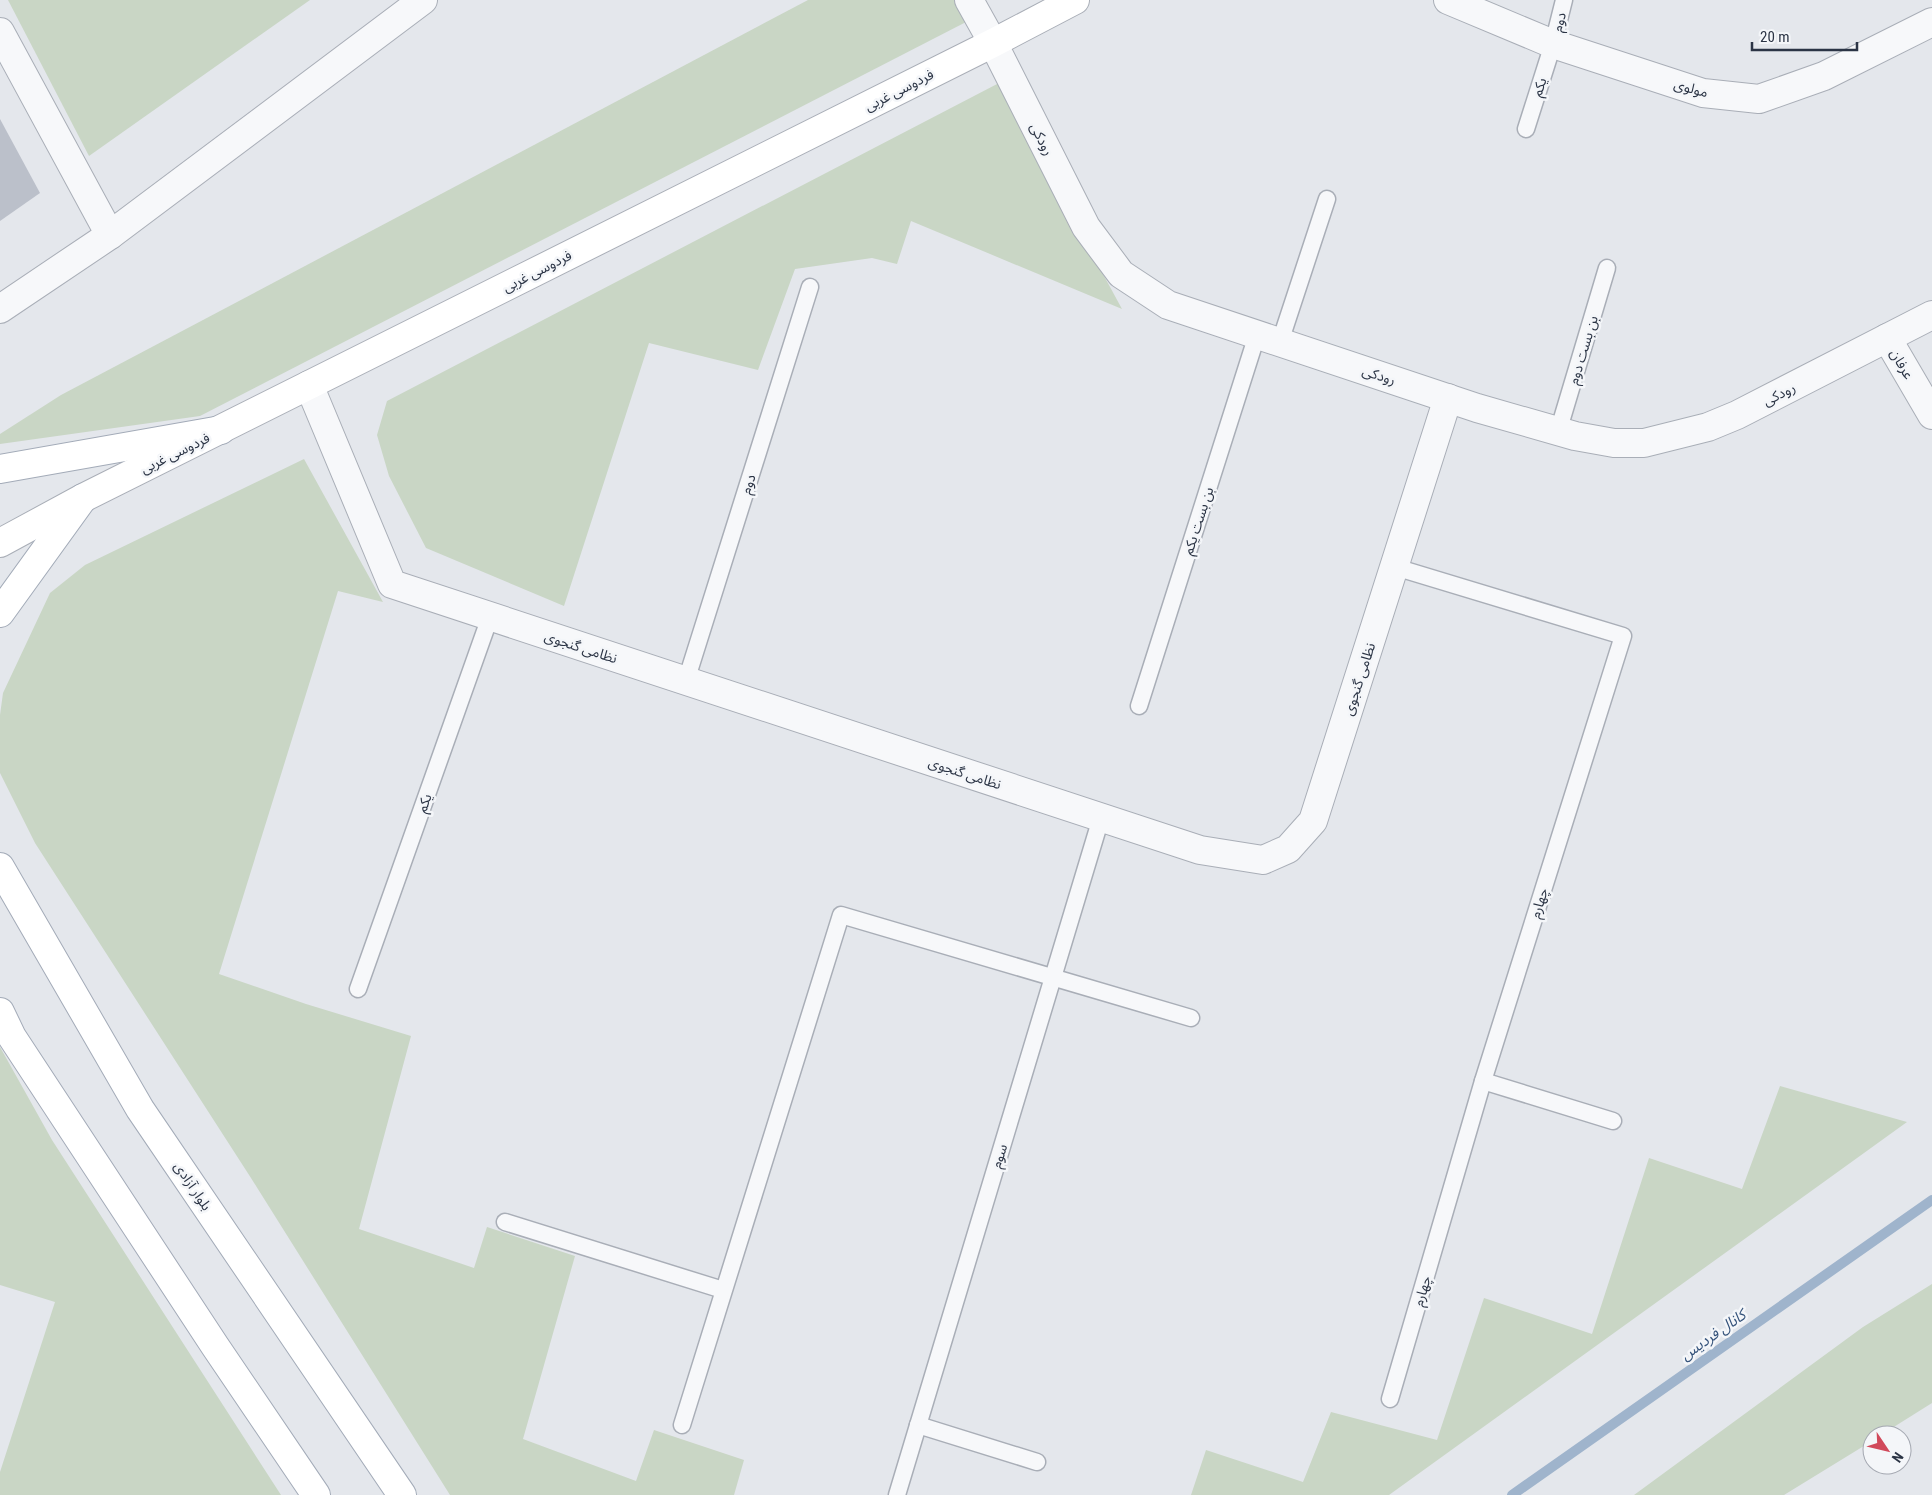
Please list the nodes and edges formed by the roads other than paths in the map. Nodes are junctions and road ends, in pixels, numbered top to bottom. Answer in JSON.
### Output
{"nodes":[{"id":1,"x":423,"y":0,"type":"edge"},
{"id":2,"x":970,"y":0,"type":"edge"},
{"id":3,"x":1075,"y":0,"type":"edge"},
{"id":4,"x":1448,"y":0,"type":"edge"},
{"id":5,"x":1564,"y":0,"type":"edge"},
{"id":6,"x":1932,"y":22,"type":"edge"},
{"id":7,"x":0,"y":32,"type":"edge"},
{"id":8,"x":993,"y":43,"type":"junction"},
{"id":9,"x":1553,"y":44,"type":"junction"},
{"id":10,"x":1526,"y":129,"type":"dead end"},
{"id":11,"x":1327,"y":200,"type":"dead end"},
{"id":12,"x":110,"y":235,"type":"junction"},
{"id":13,"x":1607,"y":268,"type":"dead end"},
{"id":14,"x":810,"y":287,"type":"dead end"},
{"id":15,"x":0,"y":309,"type":"edge"},
{"id":16,"x":1932,"y":315,"type":"edge"},
{"id":17,"x":1887,"y":338,"type":"junction"},
{"id":18,"x":1269,"y":339,"type":"junction"},
{"id":19,"x":309,"y":385,"type":"junction"},
{"id":20,"x":1448,"y":398,"type":"junction"},
{"id":21,"x":1932,"y":415,"type":"edge"},
{"id":22,"x":221,"y":430,"type":"junction"},
{"id":23,"x":1558,"y":432,"type":"junction"},
{"id":24,"x":0,"y":470,"type":"edge"},
{"id":25,"x":83,"y":498,"type":"junction"},
{"id":26,"x":0,"y":543,"type":"edge"},
{"id":27,"x":1394,"y":567,"type":"junction"},
{"id":28,"x":0,"y":613,"type":"edge"},
{"id":29,"x":490,"y":617,"type":"junction"},
{"id":30,"x":686,"y":681,"type":"junction"},
{"id":31,"x":1139,"y":706,"type":"dead end"},
{"id":32,"x":1101,"y":818,"type":"junction"},
{"id":33,"x":0,"y":867,"type":"edge"},
{"id":34,"x":1053,"y":978,"type":"junction"},
{"id":35,"x":358,"y":989,"type":"dead end"},
{"id":36,"x":0,"y":1012,"type":"edge"},
{"id":37,"x":1191,"y":1018,"type":"dead end"},
{"id":38,"x":1483,"y":1082,"type":"junction"},
{"id":39,"x":1613,"y":1121,"type":"dead end"},
{"id":40,"x":505,"y":1222,"type":"dead end"},
{"id":41,"x":723,"y":1290,"type":"junction"},
{"id":42,"x":1390,"y":1399,"type":"dead end"},
{"id":43,"x":682,"y":1425,"type":"dead end"},
{"id":44,"x":918,"y":1425,"type":"junction"},
{"id":45,"x":1037,"y":1462,"type":"dead end"},
{"id":46,"x":316,"y":1495,"type":"edge"},
{"id":47,"x":402,"y":1495,"type":"edge"},
{"id":48,"x":897,"y":1495,"type":"edge"}],
"edges":[{"from":1,"to":12,"type":"street"},
{"from":2,"to":8,"type":"street","name":"رودکی"},
{"from":3,"to":8,"type":"main road","name":"فردوسی غربی"},
{"from":4,"to":9,"type":"street","name":"مولوی"},
{"from":5,"to":9,"type":"lane","name":"دوم"},
{"from":6,"to":9,"type":"street","name":"مولوی"},
{"from":7,"to":12,"type":"street"},
{"from":8,"to":18,"type":"street","name":"رودکی"},
{"from":8,"to":19,"type":"main road","name":"فردوسی غربی"},
{"from":9,"to":10,"type":"lane","name":"یکم"},
{"from":11,"to":18,"type":"lane","name":"بن بست یکم"},
{"from":12,"to":15,"type":"street"},
{"from":13,"to":23,"type":"lane","name":"بن بست دوم"},
{"from":14,"to":30,"type":"lane","name":"دوم"},
{"from":16,"to":17,"type":"street","name":"رودکی"},
{"from":17,"to":21,"type":"street","name":"عرفان"},
{"from":17,"to":23,"type":"street","name":"رودکی"},
{"from":18,"to":20,"type":"street","name":"رودکی"},
{"from":18,"to":31,"type":"lane","name":"بن بست یکم"},
{"from":19,"to":22,"type":"main road","name":"فردوسی غربی"},
{"from":19,"to":29,"type":"street","name":"نظامی گنجوی"},
{"from":20,"to":23,"type":"street","name":"رودکی"},
{"from":20,"to":27,"type":"street","name":"نظامی گنجوی"},
{"from":22,"to":24,"type":"main road"},
{"from":22,"to":25,"type":"main road","name":"فردوسی غربی"},
{"from":25,"to":26,"type":"main road","name":"فردوسی غربی"},
{"from":25,"to":28,"type":"main road"},
{"from":27,"to":32,"type":"street","name":"نظامی گنجوی"},
{"from":27,"to":38,"type":"lane","name":"چهارم"},
{"from":29,"to":30,"type":"street","name":"نظامی گنجوی"},
{"from":29,"to":35,"type":"lane","name":"یکم"},
{"from":30,"to":32,"type":"street","name":"نظامی گنجوی"},
{"from":32,"to":34,"type":"lane","name":"سوم"},
{"from":33,"to":47,"type":"main road","name":"بلوار آزادی"},
{"from":34,"to":37,"type":"lane"},
{"from":34,"to":41,"type":"lane"},
{"from":34,"to":44,"type":"lane","name":"سوم"},
{"from":36,"to":46,"type":"main road"},
{"from":38,"to":39,"type":"lane"},
{"from":38,"to":42,"type":"lane","name":"چهارم"},
{"from":40,"to":41,"type":"lane"},
{"from":41,"to":43,"type":"lane"},
{"from":44,"to":45,"type":"lane"},
{"from":44,"to":48,"type":"lane","name":"سوم"}]}
